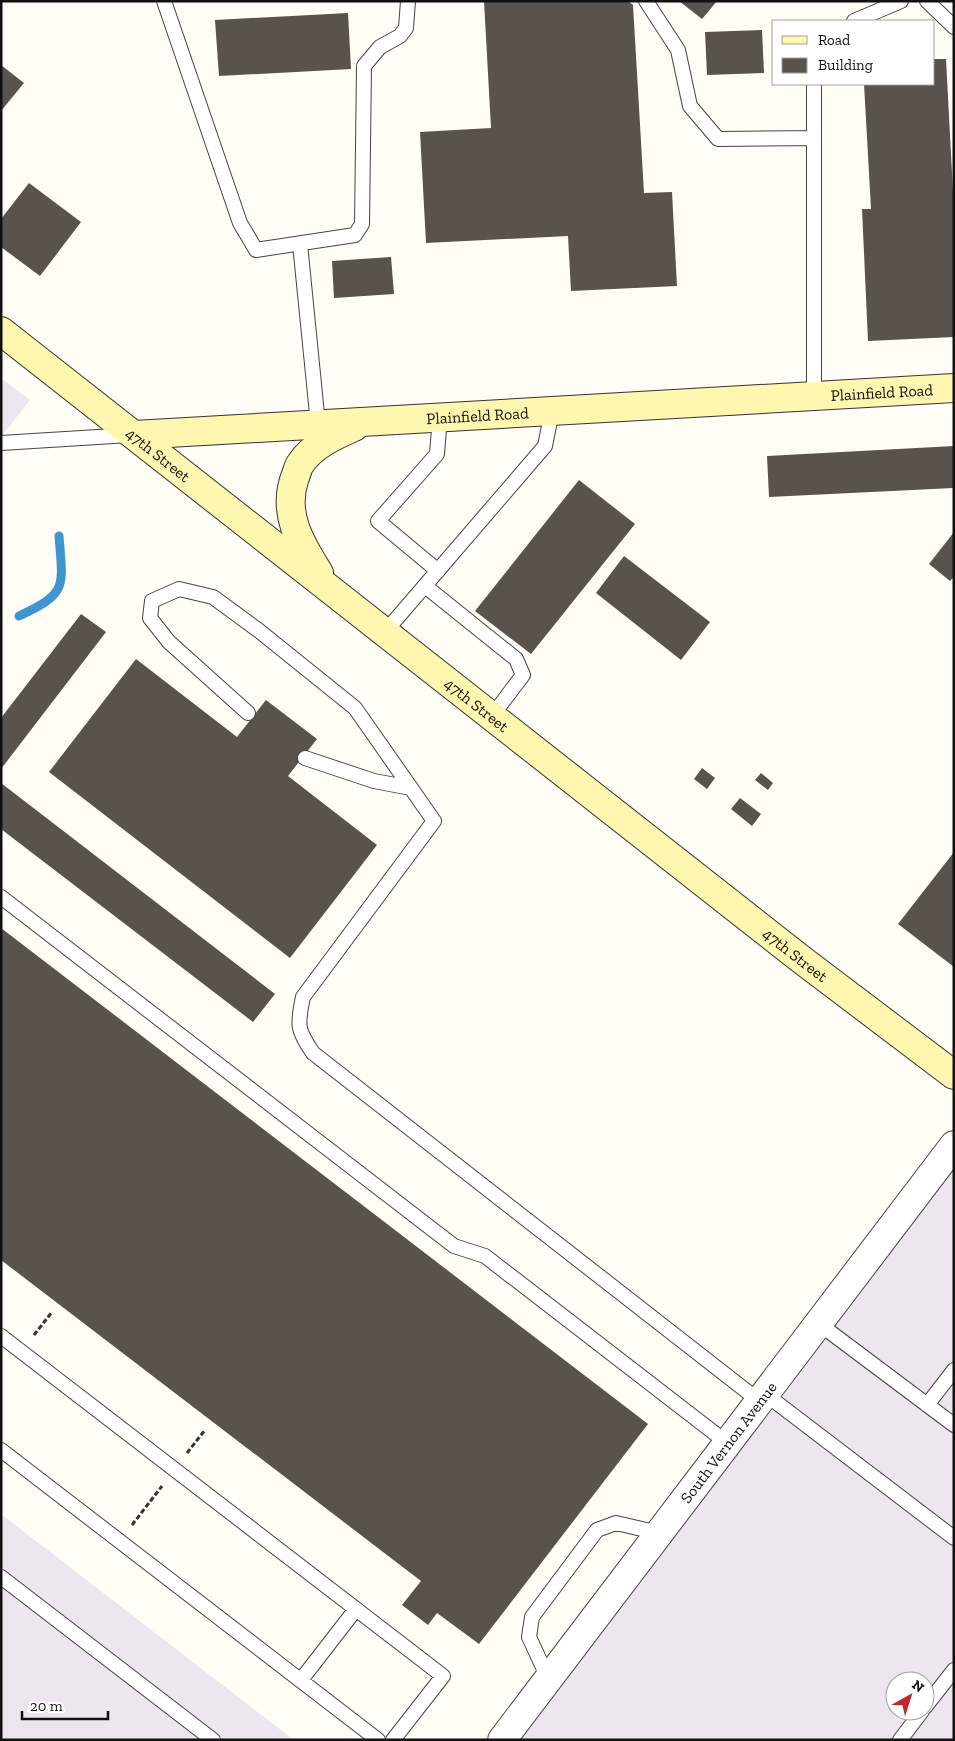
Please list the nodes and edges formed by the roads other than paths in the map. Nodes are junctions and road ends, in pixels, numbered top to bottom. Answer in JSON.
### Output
{"nodes":[{"id":1,"x":164,"y":1,"type":"edge"},
{"id":2,"x":408,"y":1,"type":"edge"},
{"id":3,"x":646,"y":1,"type":"edge"},
{"id":4,"x":901,"y":1,"type":"edge"},
{"id":5,"x":927,"y":1,"type":"edge"},
{"id":6,"x":856,"y":20,"type":"edge"},
{"id":7,"x":954,"y":27,"type":"edge"},
{"id":8,"x":814,"y":85,"type":"edge"},
{"id":9,"x":814,"y":138,"type":"junction"},
{"id":10,"x":300,"y":244,"type":"junction"},
{"id":11,"x":1,"y":332,"type":"edge"},
{"id":12,"x":954,"y":388,"type":"edge"},
{"id":13,"x":814,"y":396,"type":"junction"},
{"id":14,"x":552,"y":411,"type":"junction"},
{"id":15,"x":440,"y":417,"type":"junction"},
{"id":16,"x":366,"y":421,"type":"junction"},
{"id":17,"x":318,"y":424,"type":"junction"},
{"id":18,"x":134,"y":435,"type":"junction"},
{"id":19,"x":1,"y":444,"type":"edge"},
{"id":20,"x":438,"y":571,"type":"junction"},
{"id":21,"x":425,"y":586,"type":"junction"},
{"id":22,"x":328,"y":587,"type":"junction"},
{"id":23,"x":385,"y":632,"type":"junction"},
{"id":24,"x":248,"y":713,"type":"dead end"},
{"id":25,"x":492,"y":716,"type":"junction"},
{"id":26,"x":305,"y":758,"type":"dead end"},
{"id":27,"x":410,"y":788,"type":"junction"},
{"id":28,"x":1,"y":897,"type":"edge"},
{"id":29,"x":954,"y":1075,"type":"edge"},
{"id":30,"x":954,"y":1145,"type":"edge"},
{"id":31,"x":818,"y":1323,"type":"junction"},
{"id":32,"x":1,"y":1336,"type":"edge"},
{"id":33,"x":954,"y":1370,"type":"edge"},
{"id":34,"x":761,"y":1396,"type":"junction"},
{"id":35,"x":927,"y":1405,"type":"junction"},
{"id":36,"x":954,"y":1425,"type":"edge"},
{"id":37,"x":726,"y":1442,"type":"junction"},
{"id":38,"x":1,"y":1450,"type":"edge"},
{"id":39,"x":659,"y":1533,"type":"junction"},
{"id":40,"x":954,"y":1538,"type":"edge"},
{"id":41,"x":1,"y":1577,"type":"edge"},
{"id":42,"x":356,"y":1609,"type":"junction"},
{"id":43,"x":954,"y":1670,"type":"edge"},
{"id":44,"x":548,"y":1678,"type":"junction"},
{"id":45,"x":301,"y":1680,"type":"junction"},
{"id":46,"x":935,"y":1694,"type":"edge"},
{"id":47,"x":914,"y":1721,"type":"edge"},
{"id":48,"x":213,"y":1740,"type":"edge"},
{"id":49,"x":378,"y":1740,"type":"edge"},
{"id":50,"x":394,"y":1740,"type":"edge"},
{"id":51,"x":502,"y":1740,"type":"edge"},
{"id":52,"x":900,"y":1740,"type":"edge"}],
"edges":[{"from":1,"to":10,"type":"lane"},
{"from":2,"to":10,"type":"lane"},
{"from":3,"to":9,"type":"lane"},
{"from":4,"to":6,"type":"lane"},
{"from":5,"to":7,"type":"lane"},
{"from":8,"to":9,"type":"lane"},
{"from":9,"to":13,"type":"lane"},
{"from":10,"to":17,"type":"lane"},
{"from":11,"to":18,"type":"main road","name":"47th Street"},
{"from":12,"to":13,"type":"main road","name":"Plainfield Road"},
{"from":13,"to":14,"type":"main road","name":"Plainfield Road"},
{"from":14,"to":15,"type":"main road","name":"Plainfield Road"},
{"from":14,"to":20,"type":"lane"},
{"from":15,"to":16,"type":"main road","name":"Plainfield Road"},
{"from":15,"to":20,"type":"lane"},
{"from":16,"to":17,"type":"main road","name":"Plainfield Road"},
{"from":16,"to":22,"type":"main road"},
{"from":17,"to":18,"type":"main road","name":"Plainfield Road"},
{"from":18,"to":19,"type":"lane","name":"Plainfield Road"},
{"from":18,"to":22,"type":"main road","name":"47th Street"},
{"from":20,"to":21,"type":"lane"},
{"from":21,"to":23,"type":"lane"},
{"from":21,"to":25,"type":"lane"},
{"from":22,"to":23,"type":"main road","name":"47th Street"},
{"from":23,"to":25,"type":"main road","name":"47th Street"},
{"from":24,"to":27,"type":"lane"},
{"from":25,"to":29,"type":"main road","name":"47th Street"},
{"from":26,"to":27,"type":"lane"},
{"from":27,"to":34,"type":"lane"},
{"from":28,"to":37,"type":"lane"},
{"from":30,"to":31,"type":"street","name":"South Vernon Avenue"},
{"from":31,"to":34,"type":"street","name":"South Vernon Avenue"},
{"from":31,"to":35,"type":"lane"},
{"from":32,"to":42,"type":"lane"},
{"from":33,"to":35,"type":"lane"},
{"from":34,"to":37,"type":"street","name":"South Vernon Avenue"},
{"from":34,"to":40,"type":"lane"},
{"from":35,"to":36,"type":"lane"},
{"from":37,"to":39,"type":"street","name":"South Vernon Avenue"},
{"from":38,"to":45,"type":"lane"},
{"from":39,"to":44,"type":"street","name":"South Vernon Avenue"},
{"from":39,"to":44,"type":"lane"},
{"from":41,"to":48,"type":"lane"},
{"from":42,"to":45,"type":"lane"},
{"from":42,"to":50,"type":"lane"},
{"from":43,"to":46,"type":"lane"},
{"from":44,"to":51,"type":"street","name":"South Vernon Avenue"},
{"from":45,"to":49,"type":"lane"},
{"from":47,"to":52,"type":"lane"}]}
